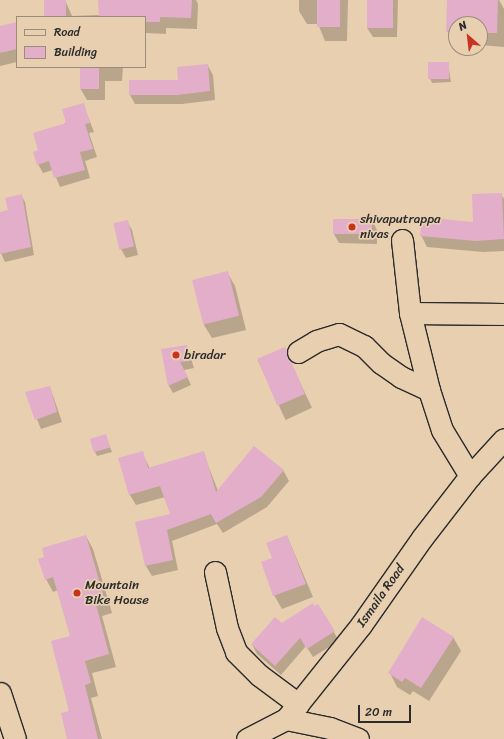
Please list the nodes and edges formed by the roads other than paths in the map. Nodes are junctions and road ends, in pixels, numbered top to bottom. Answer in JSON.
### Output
{"nodes":[{"id":1,"x":402,"y":240,"type":"dead end"},
{"id":2,"x":410,"y":313,"type":"junction"},
{"id":3,"x":504,"y":314,"type":"edge"},
{"id":4,"x":298,"y":352,"type":"dead end"},
{"id":5,"x":429,"y":390,"type":"junction"},
{"id":6,"x":504,"y":439,"type":"edge"},
{"id":7,"x":470,"y":476,"type":"junction"},
{"id":8,"x":215,"y":572,"type":"dead end"},
{"id":9,"x":0,"y":693,"type":"edge"},
{"id":10,"x":292,"y":711,"type":"junction"},
{"id":11,"x":15,"y":739,"type":"edge"},
{"id":12,"x":247,"y":739,"type":"edge"},
{"id":13,"x":358,"y":739,"type":"edge"}],
"edges":[{"from":1,"to":2,"type":"street"},
{"from":2,"to":3,"type":"street"},
{"from":2,"to":5,"type":"street"},
{"from":4,"to":5,"type":"street"},
{"from":5,"to":7,"type":"street"},
{"from":6,"to":7,"type":"street","name":"Ismaila Road"},
{"from":7,"to":10,"type":"street","name":"Ismaila Road"},
{"from":8,"to":10,"type":"street"},
{"from":9,"to":11,"type":"street"},
{"from":10,"to":12,"type":"street","name":"Ismaila Road"},
{"from":10,"to":13,"type":"street"}]}
